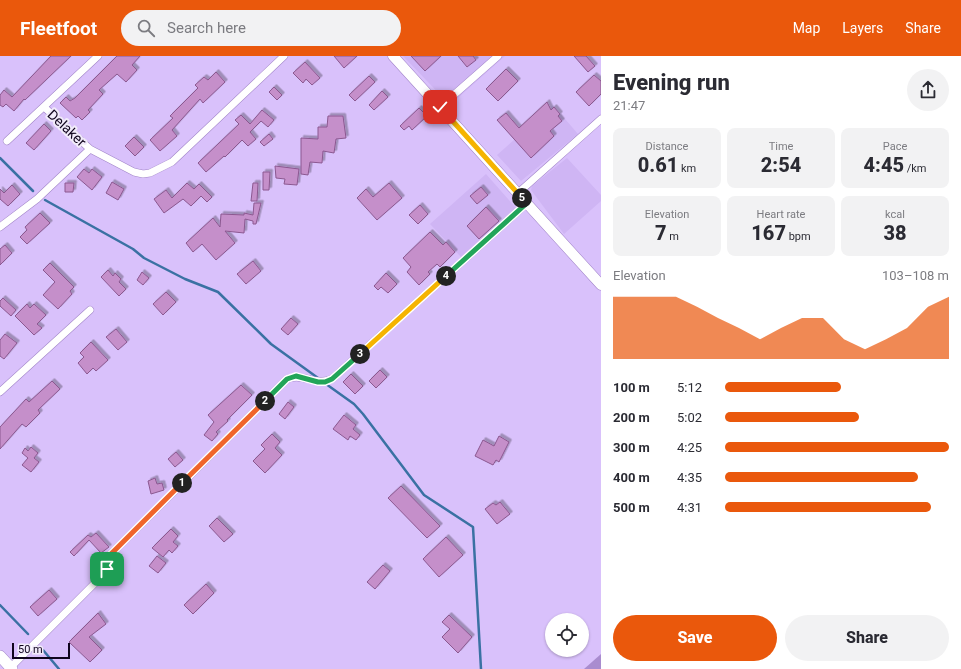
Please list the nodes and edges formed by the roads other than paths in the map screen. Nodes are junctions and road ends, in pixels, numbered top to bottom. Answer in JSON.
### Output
{"nodes":[{"id":1,"x":98,"y":56,"type":"edge"},
{"id":2,"x":284,"y":56,"type":"edge"},
{"id":3,"x":393,"y":56,"type":"edge"},
{"id":4,"x":498,"y":56,"type":"edge"},
{"id":5,"x":44,"y":106,"type":"junction"},
{"id":6,"x":440,"y":107,"type":"junction"},
{"id":7,"x":601,"y":119,"type":"edge"},
{"id":8,"x":7,"y":141,"type":"dead end"},
{"id":9,"x":90,"y":149,"type":"junction"},
{"id":10,"x":518,"y":193,"type":"junction"},
{"id":11,"x":527,"y":203,"type":"junction"},
{"id":12,"x":0,"y":227,"type":"edge"},
{"id":13,"x":601,"y":285,"type":"edge"},
{"id":14,"x":90,"y":310,"type":"dead end"},
{"id":15,"x":0,"y":392,"type":"edge"},
{"id":16,"x":0,"y":656,"type":"edge"},
{"id":17,"x":11,"y":668,"type":"edge"}],
"edges":[{"from":1,"to":5,"type":"street"},
{"from":2,"to":9,"type":"street","name":"Delaker"},
{"from":3,"to":6,"type":"main road"},
{"from":4,"to":6,"type":"street"},
{"from":5,"to":8,"type":"street"},
{"from":5,"to":9,"type":"street","name":"Delaker"},
{"from":6,"to":10,"type":"main road"},
{"from":7,"to":10,"type":"street"},
{"from":9,"to":12,"type":"street"},
{"from":10,"to":11,"type":"main road"},
{"from":11,"to":13,"type":"main road"},
{"from":11,"to":17,"type":"street"},
{"from":14,"to":15,"type":"street"},
{"from":16,"to":17,"type":"main road"}]}
